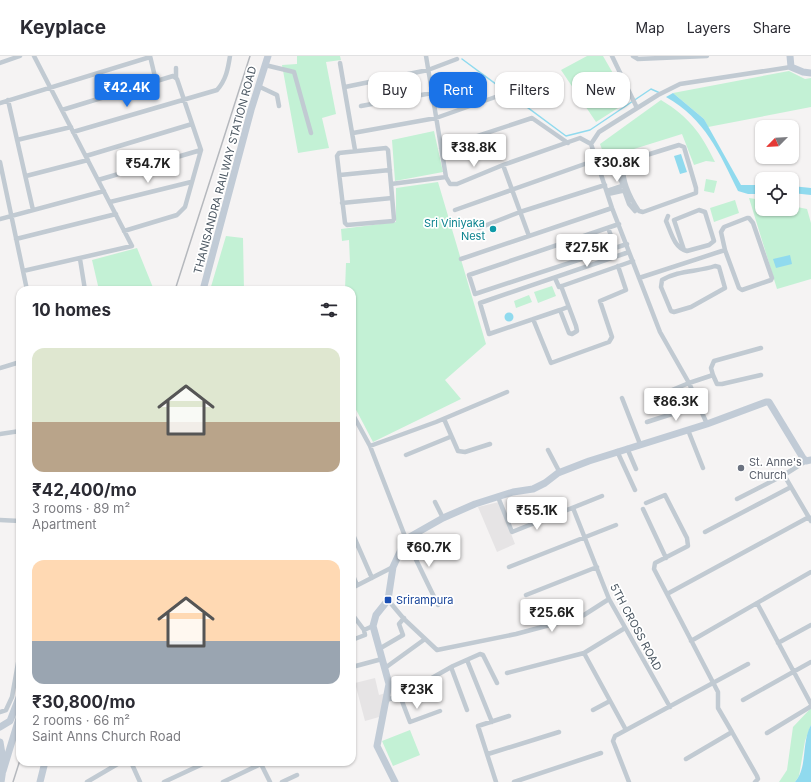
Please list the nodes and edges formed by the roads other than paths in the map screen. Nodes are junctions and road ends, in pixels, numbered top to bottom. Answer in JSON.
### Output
{"nodes":[{"id":1,"x":20,"y":56,"type":"edge"},
{"id":2,"x":34,"y":56,"type":"edge"},
{"id":3,"x":150,"y":56,"type":"edge"},
{"id":4,"x":230,"y":56,"type":"edge"},
{"id":5,"x":268,"y":56,"type":"edge"},
{"id":6,"x":426,"y":56,"type":"edge"},
{"id":7,"x":612,"y":56,"type":"edge"},
{"id":8,"x":633,"y":56,"type":"edge"},
{"id":9,"x":696,"y":56,"type":"edge"},
{"id":10,"x":707,"y":56,"type":"edge"},
{"id":11,"x":790,"y":56,"type":"edge"},
{"id":12,"x":456,"y":60,"type":"dead end"},
{"id":13,"x":0,"y":63,"type":"edge"},
{"id":14,"x":340,"y":64,"type":"dead end"},
{"id":15,"x":265,"y":65,"type":"junction"},
{"id":16,"x":791,"y":67,"type":"junction"},
{"id":17,"x":176,"y":68,"type":"dead end"},
{"id":18,"x":428,"y":70,"type":"junction"},
{"id":19,"x":811,"y":73,"type":"edge"},
{"id":20,"x":429,"y":76,"type":"edge"},
{"id":21,"x":176,"y":77,"type":"junction"},
{"id":22,"x":156,"y":81,"type":"junction"},
{"id":23,"x":258,"y":86,"type":"junction"},
{"id":24,"x":50,"y":87,"type":"junction"},
{"id":25,"x":345,"y":87,"type":"junction"},
{"id":26,"x":429,"y":94,"type":"edge"},
{"id":27,"x":495,"y":97,"type":"edge"},
{"id":28,"x":8,"y":100,"type":"junction"},
{"id":29,"x":185,"y":101,"type":"junction"},
{"id":30,"x":0,"y":103,"type":"edge"},
{"id":31,"x":279,"y":106,"type":"dead end"},
{"id":32,"x":361,"y":106,"type":"dead end"},
{"id":33,"x":434,"y":108,"type":"edge"},
{"id":34,"x":637,"y":108,"type":"junction"},
{"id":35,"x":62,"y":110,"type":"junction"},
{"id":36,"x":436,"y":118,"type":"junction"},
{"id":37,"x":192,"y":124,"type":"junction"},
{"id":38,"x":71,"y":127,"type":"junction"},
{"id":39,"x":74,"y":132,"type":"junction"},
{"id":40,"x":311,"y":133,"type":"dead end"},
{"id":41,"x":353,"y":133,"type":"junction"},
{"id":42,"x":17,"y":140,"type":"junction"},
{"id":43,"x":568,"y":142,"type":"junction"},
{"id":44,"x":591,"y":144,"type":"junction"},
{"id":45,"x":441,"y":148,"type":"junction"},
{"id":46,"x":201,"y":150,"type":"junction"},
{"id":47,"x":355,"y":150,"type":"junction"},
{"id":48,"x":87,"y":158,"type":"junction"},
{"id":49,"x":596,"y":160,"type":"junction"},
{"id":50,"x":616,"y":161,"type":"dead end"},
{"id":51,"x":0,"y":162,"type":"edge"},
{"id":52,"x":503,"y":165,"type":"junction"},
{"id":53,"x":390,"y":170,"type":"junction"},
{"id":54,"x":340,"y":175,"type":"junction"},
{"id":55,"x":26,"y":176,"type":"junction"},
{"id":56,"x":446,"y":177,"type":"junction"},
{"id":57,"x":98,"y":180,"type":"junction"},
{"id":58,"x":191,"y":182,"type":"junction"},
{"id":59,"x":391,"y":184,"type":"junction"},
{"id":60,"x":605,"y":185,"type":"junction"},
{"id":61,"x":625,"y":187,"type":"junction"},
{"id":62,"x":512,"y":189,"type":"junction"},
{"id":63,"x":104,"y":191,"type":"junction"},
{"id":64,"x":607,"y":193,"type":"junction"},
{"id":65,"x":392,"y":198,"type":"junction"},
{"id":66,"x":110,"y":202,"type":"junction"},
{"id":67,"x":342,"y":203,"type":"junction"},
{"id":68,"x":612,"y":208,"type":"junction"},
{"id":69,"x":34,"y":210,"type":"junction"},
{"id":70,"x":455,"y":210,"type":"dead end"},
{"id":71,"x":635,"y":211,"type":"dead end"},
{"id":72,"x":520,"y":212,"type":"junction"},
{"id":73,"x":116,"y":214,"type":"junction"},
{"id":74,"x":12,"y":216,"type":"junction"},
{"id":75,"x":668,"y":216,"type":"dead end"},
{"id":76,"x":0,"y":219,"type":"edge"},
{"id":77,"x":710,"y":219,"type":"dead end"},
{"id":78,"x":619,"y":224,"type":"junction"},
{"id":79,"x":479,"y":228,"type":"dead end"},
{"id":80,"x":608,"y":228,"type":"junction"},
{"id":81,"x":124,"y":230,"type":"junction"},
{"id":82,"x":529,"y":236,"type":"junction"},
{"id":83,"x":16,"y":239,"type":"junction"},
{"id":84,"x":627,"y":244,"type":"junction"},
{"id":85,"x":711,"y":244,"type":"junction"},
{"id":86,"x":616,"y":248,"type":"junction"},
{"id":87,"x":725,"y":250,"type":"junction"},
{"id":88,"x":687,"y":251,"type":"junction"},
{"id":89,"x":629,"y":252,"type":"junction"},
{"id":90,"x":713,"y":254,"type":"junction"},
{"id":91,"x":80,"y":259,"type":"junction"},
{"id":92,"x":461,"y":259,"type":"dead end"},
{"id":93,"x":633,"y":261,"type":"junction"},
{"id":94,"x":686,"y":262,"type":"junction"},
{"id":95,"x":618,"y":266,"type":"junction"},
{"id":96,"x":689,"y":270,"type":"junction"},
{"id":97,"x":23,"y":271,"type":"junction"},
{"id":98,"x":557,"y":277,"type":"junction"},
{"id":99,"x":639,"y":278,"type":"junction"},
{"id":100,"x":27,"y":286,"type":"edge"},
{"id":101,"x":84,"y":286,"type":"edge"},
{"id":102,"x":204,"y":286,"type":"edge"},
{"id":103,"x":560,"y":286,"type":"junction"},
{"id":104,"x":568,"y":307,"type":"junction"},
{"id":105,"x":560,"y":310,"type":"junction"},
{"id":106,"x":533,"y":319,"type":"junction"},
{"id":107,"x":761,"y":348,"type":"dead end"},
{"id":108,"x":16,"y":363,"type":"edge"},
{"id":109,"x":0,"y":368,"type":"edge"},
{"id":110,"x":713,"y":375,"type":"junction"},
{"id":111,"x":761,"y":375,"type":"dead end"},
{"id":112,"x":689,"y":383,"type":"junction"},
{"id":113,"x":507,"y":392,"type":"dead end"},
{"id":114,"x":660,"y":395,"type":"dead end"},
{"id":115,"x":622,"y":398,"type":"dead end"},
{"id":116,"x":700,"y":405,"type":"junction"},
{"id":117,"x":444,"y":419,"type":"junction"},
{"id":118,"x":356,"y":420,"type":"edge"},
{"id":119,"x":647,"y":422,"type":"dead end"},
{"id":120,"x":708,"y":424,"type":"junction"},
{"id":121,"x":688,"y":430,"type":"junction"},
{"id":122,"x":16,"y":432,"type":"edge"},
{"id":123,"x":0,"y":434,"type":"edge"},
{"id":124,"x":450,"y":437,"type":"junction"},
{"id":125,"x":490,"y":444,"type":"dead end"},
{"id":126,"x":640,"y":444,"type":"junction"},
{"id":127,"x":370,"y":446,"type":"junction"},
{"id":128,"x":627,"y":448,"type":"junction"},
{"id":129,"x":548,"y":450,"type":"dead end"},
{"id":130,"x":617,"y":451,"type":"junction"},
{"id":131,"x":406,"y":455,"type":"dead end"},
{"id":132,"x":808,"y":460,"type":"edge"},
{"id":133,"x":704,"y":468,"type":"dead end"},
{"id":134,"x":636,"y":469,"type":"dead end"},
{"id":135,"x":560,"y":473,"type":"junction"},
{"id":136,"x":784,"y":475,"type":"junction"},
{"id":137,"x":791,"y":487,"type":"junction"},
{"id":138,"x":635,"y":490,"type":"dead end"},
{"id":139,"x":602,"y":496,"type":"dead end"},
{"id":140,"x":498,"y":497,"type":"junction"},
{"id":141,"x":737,"y":499,"type":"dead end"},
{"id":142,"x":435,"y":502,"type":"dead end"},
{"id":143,"x":646,"y":503,"type":"dead end"},
{"id":144,"x":573,"y":508,"type":"junction"},
{"id":145,"x":643,"y":509,"type":"dead end"},
{"id":146,"x":443,"y":518,"type":"junction"},
{"id":147,"x":810,"y":519,"type":"edge"},
{"id":148,"x":0,"y":520,"type":"edge"},
{"id":149,"x":16,"y":521,"type":"edge"},
{"id":150,"x":616,"y":524,"type":"dead end"},
{"id":151,"x":705,"y":532,"type":"dead end"},
{"id":152,"x":584,"y":536,"type":"junction"},
{"id":153,"x":406,"y":539,"type":"junction"},
{"id":154,"x":356,"y":542,"type":"edge"},
{"id":155,"x":666,"y":558,"type":"junction"},
{"id":156,"x":393,"y":567,"type":"junction"},
{"id":157,"x":509,"y":567,"type":"dead end"},
{"id":158,"x":597,"y":567,"type":"junction"},
{"id":159,"x":811,"y":572,"type":"edge"},
{"id":160,"x":372,"y":578,"type":"junction"},
{"id":161,"x":357,"y":585,"type":"edge"},
{"id":162,"x":667,"y":594,"type":"junction"},
{"id":163,"x":526,"y":595,"type":"dead end"},
{"id":164,"x":609,"y":599,"type":"junction"},
{"id":165,"x":388,"y":600,"type":"junction"},
{"id":166,"x":756,"y":603,"type":"junction"},
{"id":167,"x":438,"y":605,"type":"dead end"},
{"id":168,"x":404,"y":618,"type":"junction"},
{"id":169,"x":356,"y":619,"type":"edge"},
{"id":170,"x":811,"y":624,"type":"edge"},
{"id":171,"x":373,"y":626,"type":"junction"},
{"id":172,"x":625,"y":628,"type":"junction"},
{"id":173,"x":364,"y":630,"type":"junction"},
{"id":174,"x":356,"y":639,"type":"edge"},
{"id":175,"x":426,"y":639,"type":"junction"},
{"id":176,"x":691,"y":641,"type":"junction"},
{"id":177,"x":778,"y":642,"type":"junction"},
{"id":178,"x":379,"y":649,"type":"junction"},
{"id":179,"x":584,"y":653,"type":"junction"},
{"id":180,"x":382,"y":659,"type":"junction"},
{"id":181,"x":467,"y":660,"type":"junction"},
{"id":182,"x":811,"y":662,"type":"edge"},
{"id":183,"x":748,"y":664,"type":"dead end"},
{"id":184,"x":356,"y":666,"type":"edge"},
{"id":185,"x":451,"y":667,"type":"junction"},
{"id":186,"x":385,"y":668,"type":"junction"},
{"id":187,"x":794,"y":671,"type":"junction"},
{"id":188,"x":507,"y":673,"type":"dead end"},
{"id":189,"x":16,"y":674,"type":"edge"},
{"id":190,"x":497,"y":683,"type":"dead end"},
{"id":191,"x":714,"y":684,"type":"junction"},
{"id":192,"x":400,"y":696,"type":"junction"},
{"id":193,"x":386,"y":700,"type":"junction"},
{"id":194,"x":744,"y":700,"type":"dead end"},
{"id":195,"x":610,"y":701,"type":"junction"},
{"id":196,"x":16,"y":705,"type":"edge"},
{"id":197,"x":670,"y":708,"type":"junction"},
{"id":198,"x":467,"y":710,"type":"dead end"},
{"id":199,"x":593,"y":710,"type":"dead end"},
{"id":200,"x":440,"y":711,"type":"dead end"},
{"id":201,"x":0,"y":712,"type":"edge"},
{"id":202,"x":510,"y":716,"type":"dead end"},
{"id":203,"x":492,"y":722,"type":"junction"},
{"id":204,"x":0,"y":726,"type":"edge"},
{"id":205,"x":16,"y":728,"type":"edge"},
{"id":206,"x":626,"y":730,"type":"junction"},
{"id":207,"x":560,"y":732,"type":"dead end"},
{"id":208,"x":732,"y":732,"type":"junction"},
{"id":209,"x":767,"y":733,"type":"dead end"},
{"id":210,"x":0,"y":742,"type":"edge"},
{"id":211,"x":601,"y":753,"type":"dead end"},
{"id":212,"x":488,"y":754,"type":"junction"},
{"id":213,"x":686,"y":759,"type":"dead end"},
{"id":214,"x":44,"y":766,"type":"edge"},
{"id":215,"x":114,"y":766,"type":"edge"},
{"id":216,"x":133,"y":766,"type":"edge"},
{"id":217,"x":198,"y":766,"type":"edge"},
{"id":218,"x":257,"y":766,"type":"edge"},
{"id":219,"x":264,"y":766,"type":"edge"},
{"id":220,"x":3,"y":771,"type":"junction"},
{"id":221,"x":297,"y":775,"type":"dead end"},
{"id":222,"x":0,"y":782,"type":"edge"},
{"id":223,"x":40,"y":782,"type":"edge"},
{"id":224,"x":87,"y":782,"type":"edge"},
{"id":225,"x":140,"y":782,"type":"edge"},
{"id":226,"x":164,"y":782,"type":"edge"},
{"id":227,"x":222,"y":782,"type":"edge"},
{"id":228,"x":270,"y":782,"type":"edge"},
{"id":229,"x":282,"y":782,"type":"edge"},
{"id":230,"x":395,"y":782,"type":"edge"},
{"id":231,"x":496,"y":782,"type":"edge"},
{"id":232,"x":514,"y":782,"type":"edge"},
{"id":233,"x":629,"y":782,"type":"edge"},
{"id":234,"x":755,"y":782,"type":"edge"}],
"edges":[{"from":1,"to":13,"type":"street"},
{"from":2,"to":24,"type":"street"},
{"from":3,"to":22,"type":"street"},
{"from":3,"to":24,"type":"street"},
{"from":4,"to":29,"type":"street"},
{"from":5,"to":15,"type":"street","name":"THANISANDRA RAILWAY STATION ROAD"},
{"from":6,"to":18,"type":"street"},
{"from":7,"to":34,"type":"street"},
{"from":8,"to":9,"type":"street"},
{"from":9,"to":10,"type":"street"},
{"from":11,"to":16,"type":"street"},
{"from":12,"to":18,"type":"street"},
{"from":14,"to":25,"type":"street"},
{"from":15,"to":23,"type":"street","name":"THANISANDRA RAILWAY STATION ROAD"},
{"from":15,"to":40,"type":"street"},
{"from":16,"to":19,"type":"street"},
{"from":16,"to":34,"type":"street"},
{"from":17,"to":21,"type":"street"},
{"from":18,"to":20,"type":"street"},
{"from":18,"to":25,"type":"street"},
{"from":21,"to":22,"type":"street"},
{"from":21,"to":29,"type":"street"},
{"from":22,"to":35,"type":"street"},
{"from":23,"to":31,"type":"street"},
{"from":23,"to":102,"type":"street","name":"THANISANDRA RAILWAY STATION ROAD"},
{"from":24,"to":28,"type":"street"},
{"from":24,"to":35,"type":"street"},
{"from":25,"to":41,"type":"street"},
{"from":26,"to":32,"type":"street"},
{"from":27,"to":36,"type":"street"},
{"from":28,"to":30,"type":"street"},
{"from":28,"to":42,"type":"street"},
{"from":29,"to":37,"type":"street"},
{"from":29,"to":39,"type":"street"},
{"from":33,"to":36,"type":"street"},
{"from":34,"to":44,"type":"street"},
{"from":35,"to":38,"type":"street"},
{"from":36,"to":41,"type":"street"},
{"from":36,"to":45,"type":"street"},
{"from":37,"to":46,"type":"street"},
{"from":37,"to":48,"type":"street"},
{"from":38,"to":39,"type":"street"},
{"from":38,"to":42,"type":"street"},
{"from":39,"to":48,"type":"street"},
{"from":41,"to":47,"type":"street"},
{"from":42,"to":55,"type":"street"},
{"from":43,"to":44,"type":"street"},
{"from":43,"to":45,"type":"street"},
{"from":43,"to":52,"type":"street"},
{"from":44,"to":49,"type":"street"},
{"from":45,"to":56,"type":"street"},
{"from":46,"to":57,"type":"street"},
{"from":46,"to":58,"type":"street"},
{"from":47,"to":53,"type":"street"},
{"from":47,"to":54,"type":"street"},
{"from":48,"to":55,"type":"street"},
{"from":48,"to":57,"type":"street"},
{"from":49,"to":60,"type":"street"},
{"from":49,"to":62,"type":"street"},
{"from":50,"to":61,"type":"street"},
{"from":51,"to":74,"type":"street"},
{"from":52,"to":56,"type":"street"},
{"from":52,"to":62,"type":"street"},
{"from":53,"to":54,"type":"street"},
{"from":53,"to":59,"type":"street"},
{"from":54,"to":67,"type":"street"},
{"from":55,"to":69,"type":"street"},
{"from":56,"to":59,"type":"street"},
{"from":57,"to":63,"type":"street"},
{"from":58,"to":66,"type":"street"},
{"from":58,"to":81,"type":"street"},
{"from":59,"to":65,"type":"street"},
{"from":60,"to":64,"type":"street"},
{"from":60,"to":72,"type":"street"},
{"from":61,"to":61,"type":"street"},
{"from":61,"to":64,"type":"street"},
{"from":61,"to":71,"type":"street"},
{"from":62,"to":70,"type":"street"},
{"from":62,"to":72,"type":"street"},
{"from":63,"to":66,"type":"street"},
{"from":63,"to":69,"type":"street"},
{"from":64,"to":68,"type":"street"},
{"from":65,"to":67,"type":"street"},
{"from":65,"to":67,"type":"street"},
{"from":66,"to":73,"type":"street"},
{"from":68,"to":78,"type":"street"},
{"from":68,"to":82,"type":"street"},
{"from":69,"to":74,"type":"street"},
{"from":72,"to":79,"type":"street"},
{"from":72,"to":82,"type":"street"},
{"from":73,"to":81,"type":"street"},
{"from":73,"to":83,"type":"street"},
{"from":74,"to":76,"type":"street"},
{"from":74,"to":83,"type":"street"},
{"from":75,"to":88,"type":"street"},
{"from":77,"to":85,"type":"street"},
{"from":78,"to":80,"type":"street"},
{"from":78,"to":84,"type":"street"},
{"from":80,"to":86,"type":"street"},
{"from":80,"to":86,"type":"street"},
{"from":81,"to":91,"type":"street"},
{"from":82,"to":92,"type":"street"},
{"from":83,"to":97,"type":"street"},
{"from":84,"to":86,"type":"street"},
{"from":84,"to":89,"type":"street"},
{"from":85,"to":88,"type":"street"},
{"from":85,"to":88,"type":"street"},
{"from":85,"to":90,"type":"street"},
{"from":87,"to":87,"type":"street"},
{"from":87,"to":90,"type":"street"},
{"from":89,"to":93,"type":"street"},
{"from":89,"to":98,"type":"street"},
{"from":90,"to":94,"type":"street"},
{"from":91,"to":97,"type":"street"},
{"from":91,"to":101,"type":"street"},
{"from":93,"to":95,"type":"street"},
{"from":93,"to":99,"type":"street"},
{"from":94,"to":96,"type":"street"},
{"from":94,"to":99,"type":"street"},
{"from":95,"to":103,"type":"street"},
{"from":95,"to":106,"type":"street"},
{"from":96,"to":96,"type":"street"},
{"from":97,"to":100,"type":"street"},
{"from":98,"to":103,"type":"street"},
{"from":98,"to":106,"type":"street"},
{"from":99,"to":112,"type":"street"},
{"from":103,"to":104,"type":"street"},
{"from":104,"to":105,"type":"street"},
{"from":104,"to":105,"type":"street"},
{"from":105,"to":106,"type":"street"},
{"from":107,"to":110,"type":"street"},
{"from":108,"to":109,"type":"street"},
{"from":110,"to":111,"type":"street"},
{"from":110,"to":112,"type":"street"},
{"from":112,"to":114,"type":"street"},
{"from":112,"to":116,"type":"street"},
{"from":113,"to":117,"type":"street"},
{"from":115,"to":126,"type":"street"},
{"from":116,"to":119,"type":"street"},
{"from":116,"to":120,"type":"street"},
{"from":117,"to":124,"type":"street"},
{"from":117,"to":127,"type":"street"},
{"from":118,"to":127,"type":"street"},
{"from":120,"to":121,"type":"street"},
{"from":120,"to":132,"type":"street"},
{"from":121,"to":126,"type":"street"},
{"from":121,"to":133,"type":"street"},
{"from":122,"to":123,"type":"street"},
{"from":124,"to":125,"type":"street"},
{"from":124,"to":131,"type":"street"},
{"from":126,"to":128,"type":"street"},
{"from":127,"to":153,"type":"street"},
{"from":128,"to":130,"type":"street"},
{"from":128,"to":134,"type":"street"},
{"from":129,"to":135,"type":"street"},
{"from":130,"to":135,"type":"street"},
{"from":130,"to":138,"type":"street"},
{"from":132,"to":136,"type":"street"},
{"from":135,"to":140,"type":"street"},
{"from":136,"to":137,"type":"street"},
{"from":136,"to":141,"type":"street"},
{"from":137,"to":147,"type":"street"},
{"from":137,"to":151,"type":"street"},
{"from":139,"to":144,"type":"street"},
{"from":140,"to":144,"type":"street"},
{"from":140,"to":146,"type":"street"},
{"from":142,"to":146,"type":"street"},
{"from":143,"to":155,"type":"street"},
{"from":144,"to":152,"type":"street","name":"5TH CROSS ROAD"},
{"from":145,"to":155,"type":"street"},
{"from":146,"to":153,"type":"street"},
{"from":147,"to":162,"type":"street"},
{"from":148,"to":149,"type":"street"},
{"from":150,"to":152,"type":"street"},
{"from":152,"to":157,"type":"street"},
{"from":152,"to":158,"type":"street","name":"5TH CROSS ROAD"},
{"from":153,"to":156,"type":"street"},
{"from":153,"to":167,"type":"street"},
{"from":154,"to":160,"type":"street"},
{"from":155,"to":162,"type":"street"},
{"from":156,"to":160,"type":"street"},
{"from":156,"to":165,"type":"street"},
{"from":158,"to":163,"type":"street"},
{"from":158,"to":164,"type":"street","name":"5TH CROSS ROAD"},
{"from":159,"to":166,"type":"street"},
{"from":160,"to":161,"type":"street"},
{"from":162,"to":176,"type":"street"},
{"from":164,"to":172,"type":"street","name":"5TH CROSS ROAD"},
{"from":164,"to":175,"type":"street"},
{"from":165,"to":168,"type":"street"},
{"from":165,"to":171,"type":"street"},
{"from":166,"to":176,"type":"street"},
{"from":166,"to":177,"type":"street"},
{"from":168,"to":175,"type":"street"},
{"from":168,"to":178,"type":"street"},
{"from":169,"to":173,"type":"street"},
{"from":170,"to":177,"type":"street"},
{"from":171,"to":173,"type":"street"},
{"from":171,"to":178,"type":"street"},
{"from":172,"to":179,"type":"street"},
{"from":172,"to":197,"type":"street","name":"5TH CROSS ROAD"},
{"from":173,"to":174,"type":"street"},
{"from":175,"to":186,"type":"street"},
{"from":176,"to":191,"type":"street"},
{"from":177,"to":187,"type":"street"},
{"from":178,"to":180,"type":"street"},
{"from":179,"to":188,"type":"street"},
{"from":179,"to":195,"type":"street"},
{"from":180,"to":184,"type":"street"},
{"from":180,"to":186,"type":"street"},
{"from":181,"to":185,"type":"street"},
{"from":181,"to":190,"type":"street"},
{"from":181,"to":203,"type":"street"},
{"from":182,"to":187,"type":"street"},
{"from":183,"to":191,"type":"street"},
{"from":185,"to":192,"type":"street"},
{"from":185,"to":198,"type":"street"},
{"from":186,"to":193,"type":"street"},
{"from":187,"to":194,"type":"street"},
{"from":187,"to":209,"type":"street"},
{"from":189,"to":201,"type":"street"},
{"from":191,"to":197,"type":"street"},
{"from":191,"to":208,"type":"street"},
{"from":192,"to":193,"type":"street"},
{"from":192,"to":200,"type":"street"},
{"from":193,"to":230,"type":"street"},
{"from":195,"to":199,"type":"street"},
{"from":195,"to":206,"type":"street"},
{"from":196,"to":204,"type":"street"},
{"from":197,"to":206,"type":"street"},
{"from":202,"to":203,"type":"street"},
{"from":203,"to":212,"type":"street"},
{"from":205,"to":220,"type":"street"},
{"from":206,"to":233,"type":"street"},
{"from":207,"to":212,"type":"street"},
{"from":208,"to":213,"type":"street"},
{"from":208,"to":234,"type":"street"},
{"from":210,"to":220,"type":"street"},
{"from":211,"to":232,"type":"street"},
{"from":212,"to":231,"type":"street"},
{"from":214,"to":223,"type":"street"},
{"from":215,"to":224,"type":"street"},
{"from":216,"to":225,"type":"street"},
{"from":217,"to":226,"type":"street"},
{"from":218,"to":227,"type":"street"},
{"from":219,"to":228,"type":"street"},
{"from":220,"to":222,"type":"street"},
{"from":221,"to":229,"type":"street"}]}
